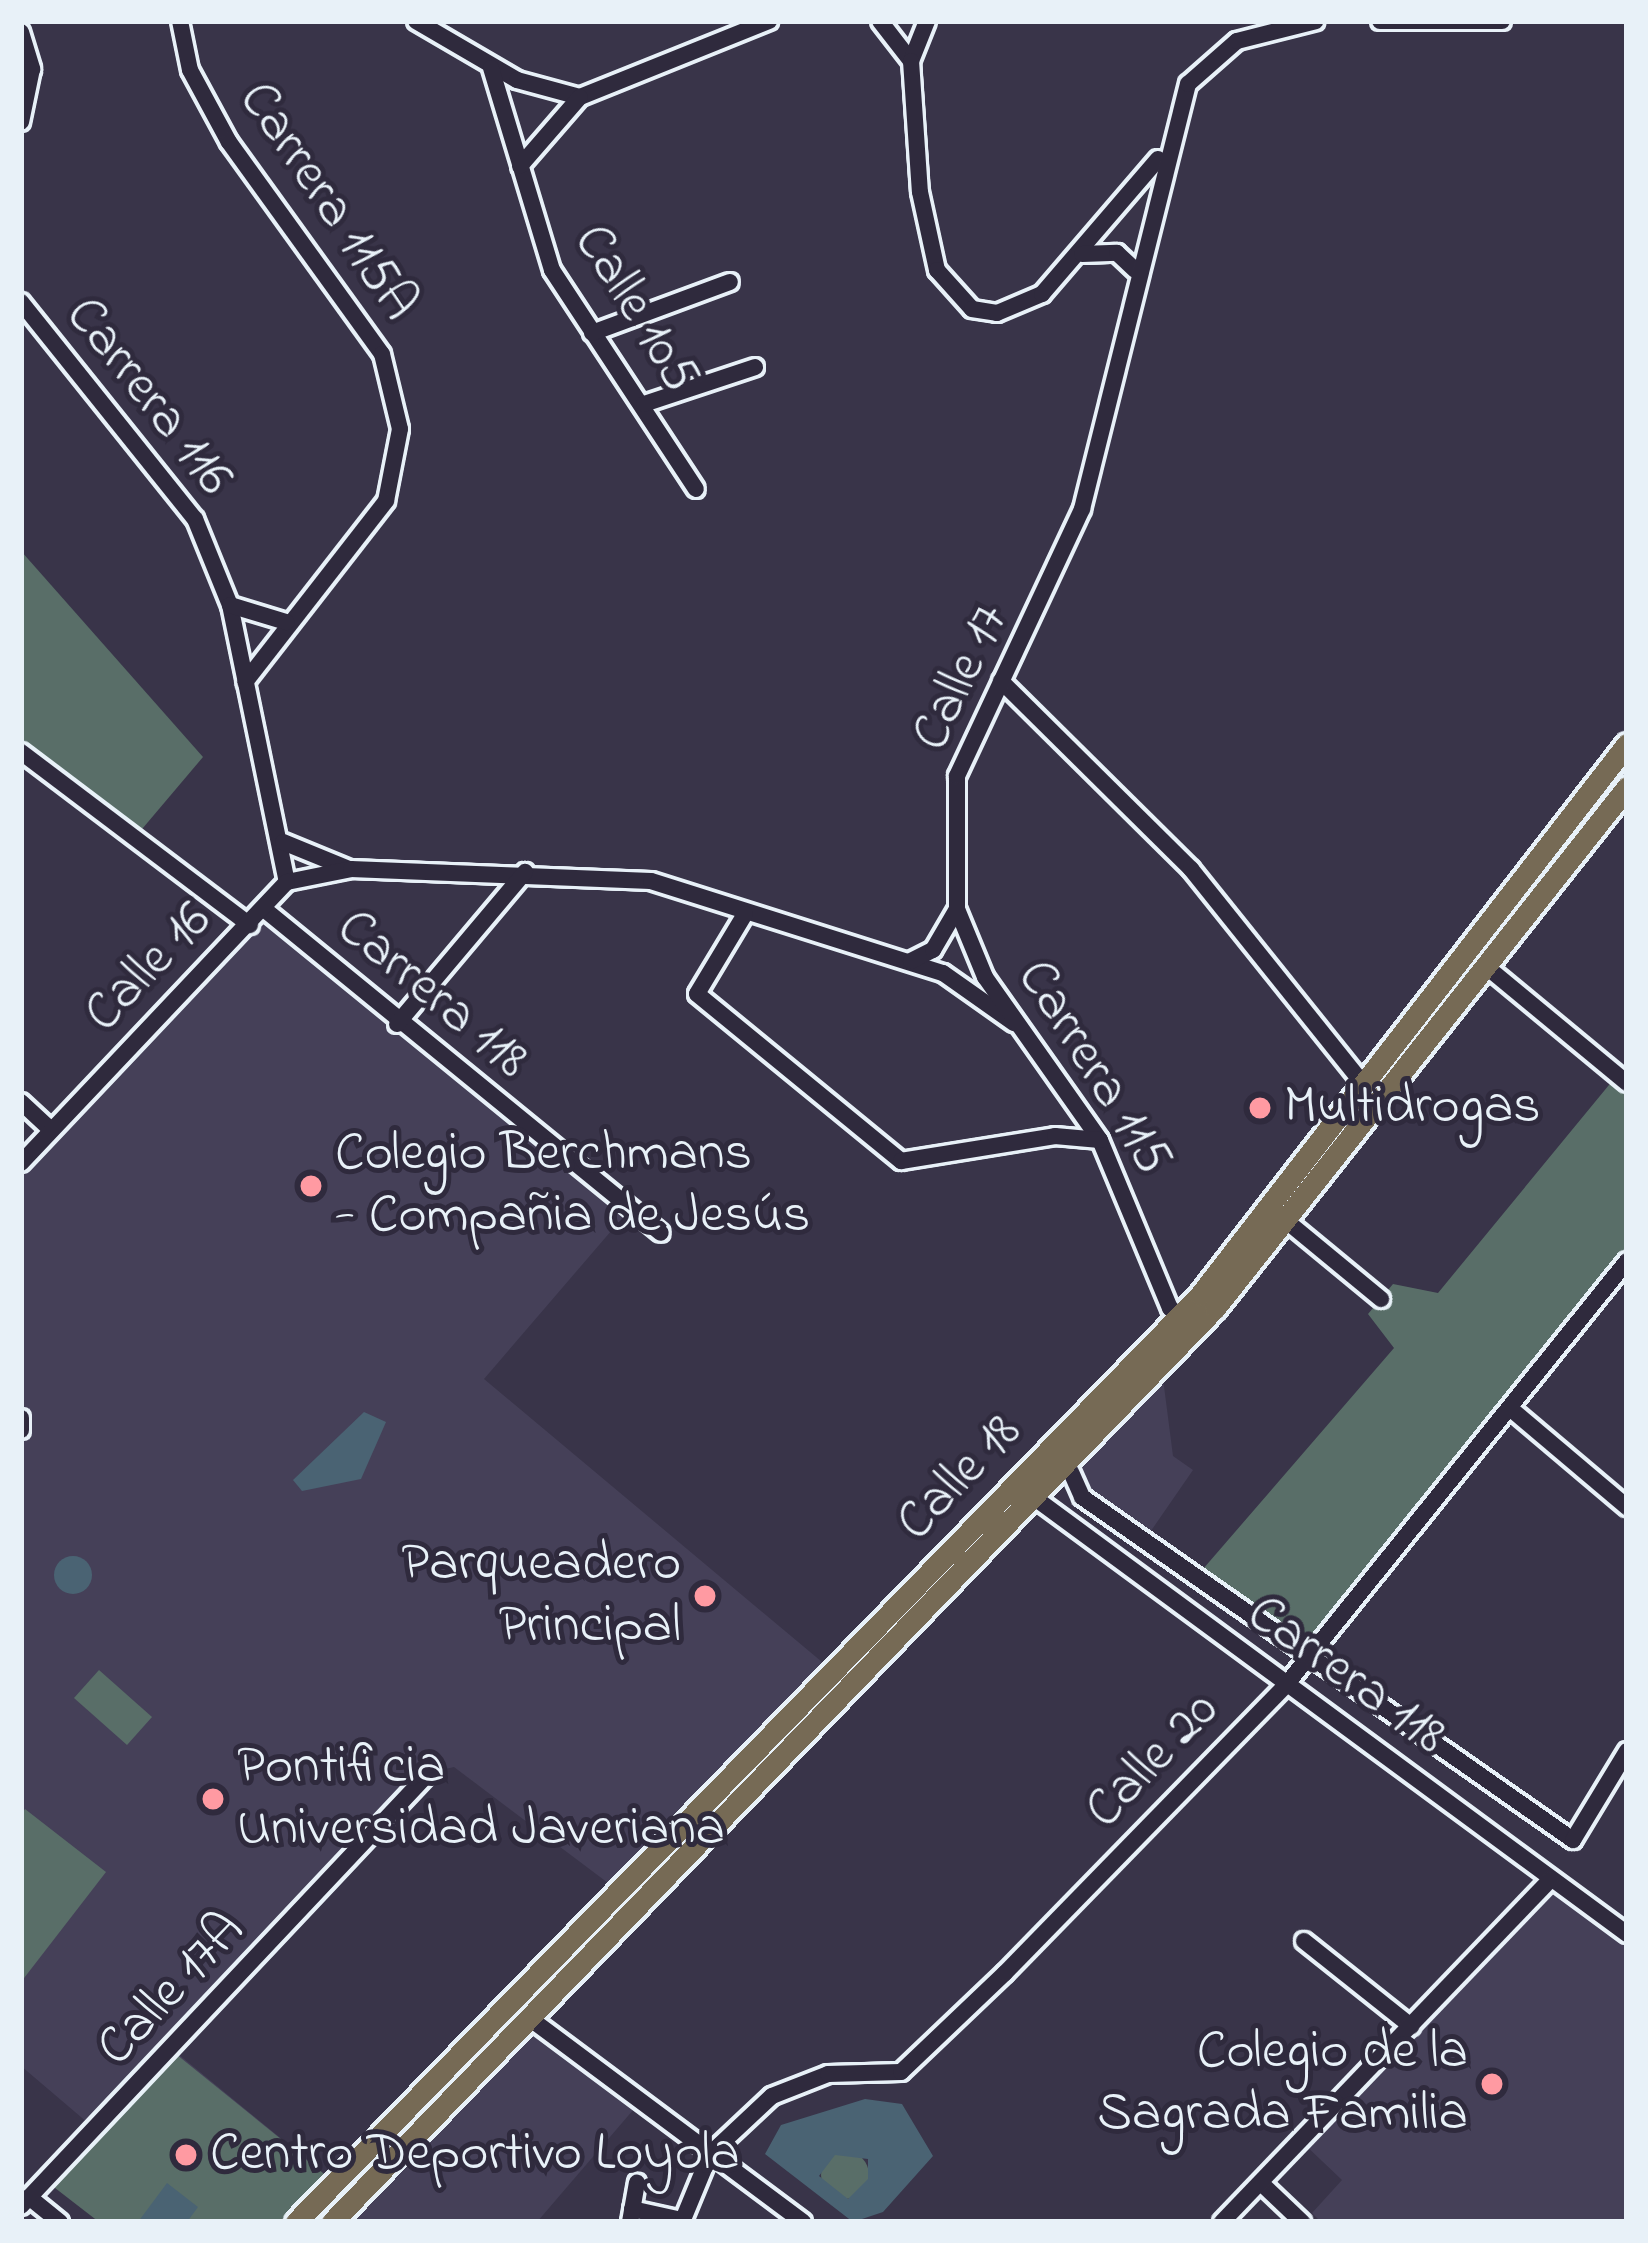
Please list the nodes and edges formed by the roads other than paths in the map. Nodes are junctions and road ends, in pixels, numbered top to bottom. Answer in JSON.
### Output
{"nodes":[{"id":1,"x":180,"y":21,"type":"edge"},
{"id":2,"x":416,"y":21,"type":"edge"},
{"id":3,"x":769,"y":21,"type":"edge"},
{"id":4,"x":880,"y":21,"type":"edge"},
{"id":5,"x":927,"y":21,"type":"edge"},
{"id":6,"x":1316,"y":21,"type":"edge"},
{"id":7,"x":1380,"y":21,"type":"edge"},
{"id":8,"x":1502,"y":21,"type":"edge"},
{"id":9,"x":21,"y":32,"type":"edge"},
{"id":10,"x":911,"y":61,"type":"junction"},
{"id":11,"x":491,"y":68,"type":"junction"},
{"id":12,"x":580,"y":98,"type":"junction"},
{"id":13,"x":21,"y":122,"type":"edge"},
{"id":14,"x":1162,"y":154,"type":"junction"},
{"id":15,"x":520,"y":166,"type":"junction"},
{"id":16,"x":1082,"y":254,"type":"junction"},
{"id":17,"x":1135,"y":270,"type":"junction"},
{"id":18,"x":730,"y":282,"type":"dead end"},
{"id":19,"x":21,"y":302,"type":"edge"},
{"id":20,"x":592,"y":333,"type":"junction"},
{"id":21,"x":755,"y":367,"type":"dead end"},
{"id":22,"x":644,"y":404,"type":"junction"},
{"id":23,"x":696,"y":489,"type":"dead end"},
{"id":24,"x":230,"y":605,"type":"junction"},
{"id":25,"x":286,"y":622,"type":"junction"},
{"id":26,"x":1001,"y":681,"type":"junction"},
{"id":27,"x":245,"y":682,"type":"junction"},
{"id":28,"x":1627,"y":744,"type":"edge"},
{"id":29,"x":21,"y":752,"type":"edge"},
{"id":30,"x":1627,"y":788,"type":"edge"},
{"id":31,"x":284,"y":842,"type":"junction"},
{"id":32,"x":351,"y":869,"type":"junction"},
{"id":33,"x":525,"y":872,"type":"junction"},
{"id":34,"x":287,"y":882,"type":"junction"},
{"id":35,"x":264,"y":908,"type":"junction"},
{"id":36,"x":957,"y":909,"type":"junction"},
{"id":37,"x":745,"y":914,"type":"junction"},
{"id":38,"x":250,"y":925,"type":"junction"},
{"id":39,"x":911,"y":961,"type":"junction"},
{"id":40,"x":1488,"y":968,"type":"junction"},
{"id":41,"x":1014,"y":1023,"type":"junction"},
{"id":42,"x":397,"y":1024,"type":"junction"},
{"id":43,"x":1360,"y":1080,"type":"junction"},
{"id":44,"x":1627,"y":1083,"type":"edge"},
{"id":45,"x":21,"y":1102,"type":"edge"},
{"id":46,"x":1078,"y":1102,"type":"junction"},
{"id":47,"x":51,"y":1130,"type":"junction"},
{"id":48,"x":1055,"y":1136,"type":"junction"},
{"id":49,"x":1100,"y":1140,"type":"junction"},
{"id":50,"x":21,"y":1163,"type":"edge"},
{"id":51,"x":1289,"y":1224,"type":"junction"},
{"id":52,"x":661,"y":1233,"type":"dead end"},
{"id":53,"x":1627,"y":1261,"type":"edge"},
{"id":54,"x":1381,"y":1299,"type":"dead end"},
{"id":55,"x":1187,"y":1323,"type":"junction"},
{"id":56,"x":1511,"y":1409,"type":"junction"},
{"id":57,"x":1071,"y":1472,"type":"dead end"},
{"id":58,"x":1024,"y":1490,"type":"junction"},
{"id":59,"x":1627,"y":1507,"type":"edge"},
{"id":60,"x":1309,"y":1657,"type":"junction"},
{"id":61,"x":1286,"y":1685,"type":"junction"},
{"id":62,"x":1627,"y":1751,"type":"edge"},
{"id":63,"x":428,"y":1774,"type":"dead end"},
{"id":64,"x":1551,"y":1879,"type":"junction"},
{"id":65,"x":1627,"y":1934,"type":"edge"},
{"id":66,"x":1304,"y":1941,"type":"dead end"},
{"id":67,"x":528,"y":2017,"type":"junction"},
{"id":68,"x":1411,"y":2026,"type":"junction"},
{"id":69,"x":710,"y":2154,"type":"junction"},
{"id":70,"x":637,"y":2183,"type":"dead end"},
{"id":71,"x":1261,"y":2183,"type":"junction"},
{"id":72,"x":25,"y":2202,"type":"edge"},
{"id":73,"x":631,"y":2216,"type":"edge"},
{"id":74,"x":682,"y":2221,"type":"edge"},
{"id":75,"x":60,"y":2222,"type":"edge"},
{"id":76,"x":296,"y":2222,"type":"edge"},
{"id":77,"x":332,"y":2222,"type":"edge"},
{"id":78,"x":803,"y":2222,"type":"edge"},
{"id":79,"x":1222,"y":2222,"type":"edge"},
{"id":80,"x":1302,"y":2222,"type":"edge"}],
"edges":[{"from":1,"to":25,"type":"street","name":"Carrera 115A"},
{"from":2,"to":11,"type":"street"},
{"from":3,"to":12,"type":"street"},
{"from":4,"to":10,"type":"street"},
{"from":5,"to":10,"type":"street"},
{"from":6,"to":14,"type":"street","name":"Calle 17"},
{"from":7,"to":8,"type":"street"},
{"from":9,"to":13,"type":"street"},
{"from":10,"to":16,"type":"street"},
{"from":11,"to":12,"type":"street"},
{"from":11,"to":15,"type":"street","name":"Calle 105"},
{"from":12,"to":15,"type":"street"},
{"from":14,"to":16,"type":"street"},
{"from":14,"to":17,"type":"street","name":"Calle 17"},
{"from":15,"to":20,"type":"street","name":"Calle 105"},
{"from":16,"to":17,"type":"street"},
{"from":17,"to":26,"type":"street","name":"Calle 17"},
{"from":18,"to":20,"type":"street"},
{"from":19,"to":24,"type":"street","name":"Carrera 116"},
{"from":20,"to":22,"type":"street","name":"Calle 105"},
{"from":21,"to":22,"type":"street"},
{"from":22,"to":23,"type":"street","name":"Calle 105"},
{"from":24,"to":25,"type":"street"},
{"from":24,"to":27,"type":"street","name":"Carrera 116"},
{"from":25,"to":27,"type":"street"},
{"from":26,"to":36,"type":"street","name":"Calle 17"},
{"from":26,"to":43,"type":"street"},
{"from":27,"to":31,"type":"street","name":"Carrera 116"},
{"from":28,"to":43,"type":"main road","name":"Calle 18"},
{"from":29,"to":38,"type":"street","name":"Carrera 118"},
{"from":30,"to":40,"type":"main road","name":"Calle 18"},
{"from":31,"to":32,"type":"street"},
{"from":31,"to":34,"type":"street","name":"Carrera 116"},
{"from":32,"to":33,"type":"street"},
{"from":32,"to":34,"type":"street"},
{"from":33,"to":37,"type":"street"},
{"from":33,"to":42,"type":"street"},
{"from":34,"to":35,"type":"street","name":"Calle 16"},
{"from":35,"to":38,"type":"street","name":"Calle 16"},
{"from":35,"to":42,"type":"street","name":"Carrera 118"},
{"from":36,"to":39,"type":"street"},
{"from":36,"to":41,"type":"street","name":"Carrera 115"},
{"from":37,"to":39,"type":"street"},
{"from":37,"to":48,"type":"street"},
{"from":38,"to":47,"type":"street","name":"Calle 16"},
{"from":39,"to":41,"type":"street"},
{"from":40,"to":44,"type":"street"},
{"from":40,"to":51,"type":"main road","name":"Calle 18"},
{"from":41,"to":46,"type":"street","name":"Carrera 115"},
{"from":42,"to":52,"type":"street","name":"Carrera 118"},
{"from":43,"to":55,"type":"main road","name":"Calle 18"},
{"from":45,"to":47,"type":"street"},
{"from":46,"to":48,"type":"street"},
{"from":46,"to":49,"type":"street","name":"Carrera 115"},
{"from":47,"to":50,"type":"street","name":"Calle 16"},
{"from":48,"to":49,"type":"street"},
{"from":49,"to":55,"type":"street","name":"Carrera 115"},
{"from":51,"to":54,"type":"street"},
{"from":51,"to":55,"type":"main road","name":"Calle 18"},
{"from":53,"to":56,"type":"street","name":"Calle 20"},
{"from":55,"to":58,"type":"main road","name":"Calle 18"},
{"from":56,"to":59,"type":"street"},
{"from":56,"to":60,"type":"street","name":"Calle 20"},
{"from":57,"to":60,"type":"street"},
{"from":58,"to":61,"type":"street","name":"Carrera 118"},
{"from":58,"to":67,"type":"main road","name":"Calle 18"},
{"from":58,"to":76,"type":"main road","name":"Calle 18"},
{"from":60,"to":61,"type":"street","name":"Calle 20"},
{"from":60,"to":62,"type":"street"},
{"from":61,"to":64,"type":"street","name":"Carrera 118"},
{"from":61,"to":69,"type":"street","name":"Calle 20"},
{"from":63,"to":72,"type":"street","name":"Calle 17A"},
{"from":64,"to":65,"type":"street","name":"Carrera 118"},
{"from":64,"to":68,"type":"street"},
{"from":66,"to":68,"type":"street"},
{"from":67,"to":69,"type":"street"},
{"from":67,"to":77,"type":"main road","name":"Calle 18"},
{"from":68,"to":71,"type":"street"},
{"from":69,"to":74,"type":"street","name":"Calle 20"},
{"from":69,"to":78,"type":"street"},
{"from":70,"to":73,"type":"street"},
{"from":71,"to":79,"type":"street"},
{"from":71,"to":80,"type":"street"},
{"from":72,"to":75,"type":"street"},
{"from":73,"to":74,"type":"street"}]}
